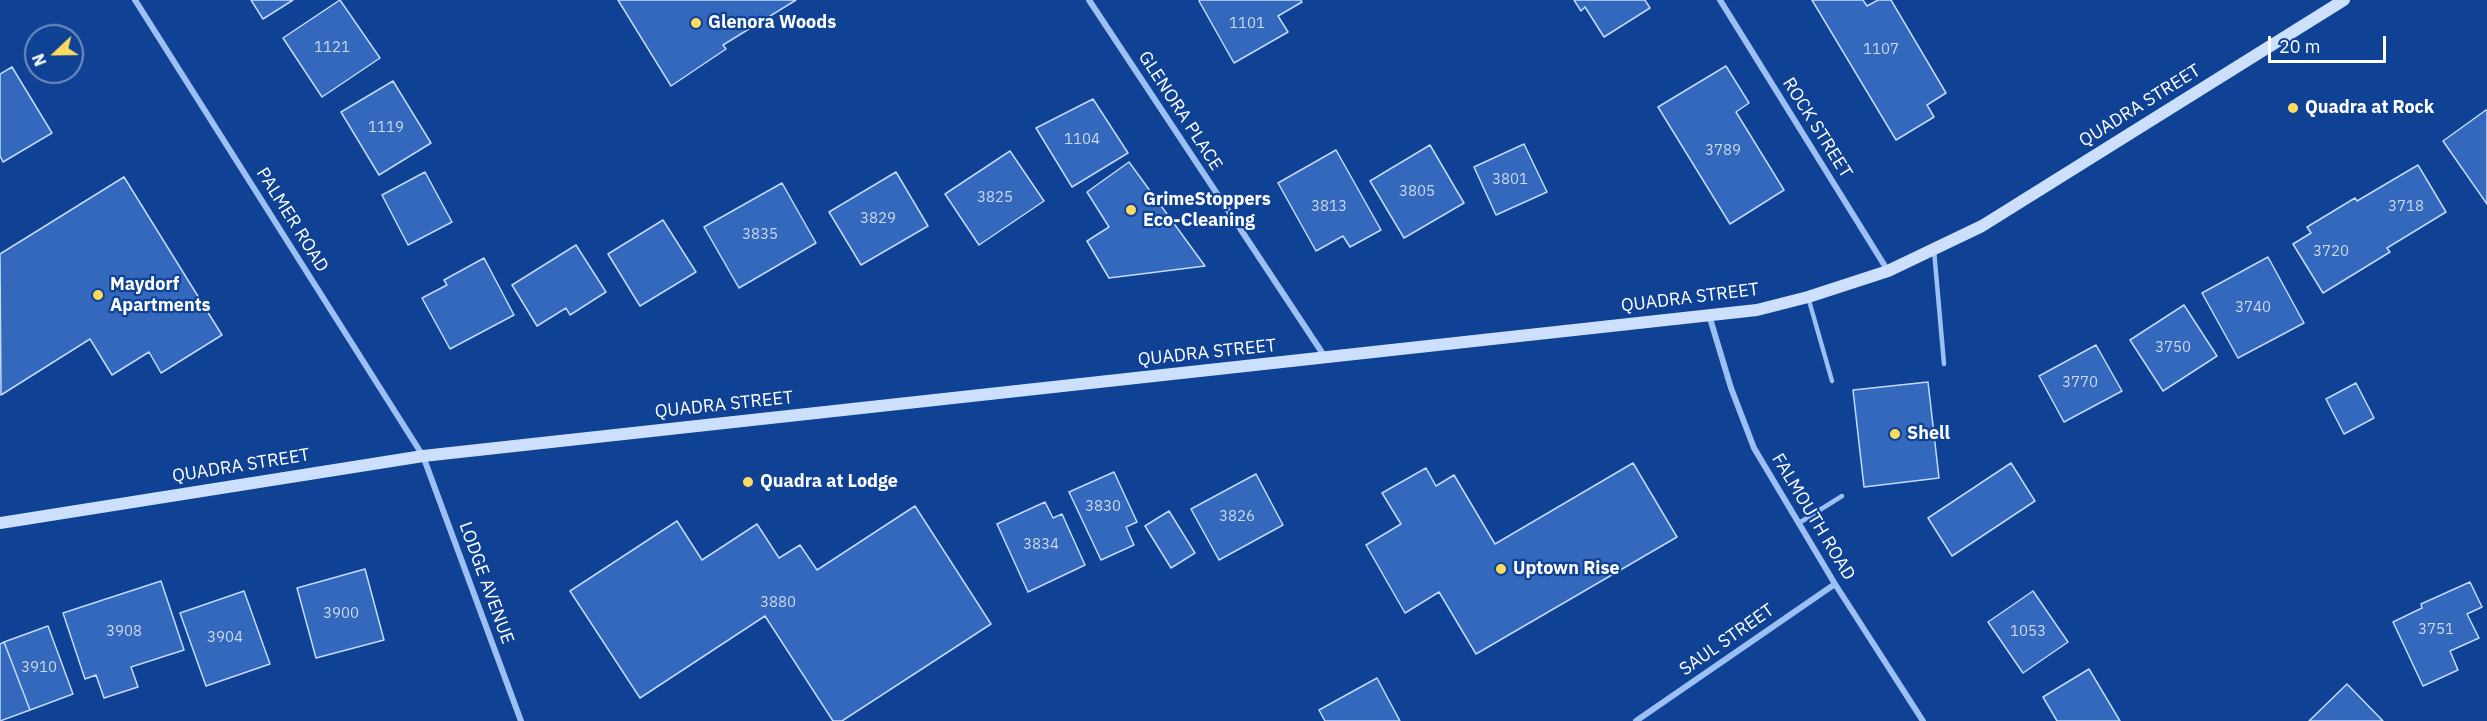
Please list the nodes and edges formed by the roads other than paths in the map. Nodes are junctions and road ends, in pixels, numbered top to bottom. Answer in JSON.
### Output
{"nodes":[{"id":1,"x":135,"y":0,"type":"edge"},
{"id":2,"x":1089,"y":0,"type":"edge"},
{"id":3,"x":1720,"y":0,"type":"edge"},
{"id":4,"x":2344,"y":0,"type":"edge"},
{"id":5,"x":1934,"y":250,"type":"junction"},
{"id":6,"x":1888,"y":272,"type":"junction"},
{"id":7,"x":1808,"y":297,"type":"junction"},
{"id":8,"x":1709,"y":315,"type":"junction"},
{"id":9,"x":1326,"y":358,"type":"junction"},
{"id":10,"x":1944,"y":364,"type":"dead end"},
{"id":11,"x":1832,"y":381,"type":"dead end"},
{"id":12,"x":423,"y":456,"type":"junction"},
{"id":13,"x":1842,"y":496,"type":"dead end"},
{"id":14,"x":0,"y":523,"type":"edge"},
{"id":15,"x":1799,"y":523,"type":"junction"},
{"id":16,"x":1835,"y":584,"type":"junction"},
{"id":17,"x":521,"y":721,"type":"edge"},
{"id":18,"x":1636,"y":721,"type":"edge"},
{"id":19,"x":1923,"y":721,"type":"edge"}],
"edges":[{"from":1,"to":12,"type":"street","name":"PALMER ROAD"},
{"from":2,"to":9,"type":"street","name":"GLENORA PLACE"},
{"from":3,"to":6,"type":"street","name":"ROCK STREET"},
{"from":4,"to":5,"type":"main road","name":"QUADRA STREET"},
{"from":5,"to":6,"type":"main road","name":"QUADRA STREET"},
{"from":5,"to":10,"type":"lane"},
{"from":6,"to":7,"type":"main road","name":"QUADRA STREET"},
{"from":7,"to":8,"type":"main road","name":"QUADRA STREET"},
{"from":7,"to":11,"type":"lane"},
{"from":8,"to":9,"type":"main road","name":"QUADRA STREET"},
{"from":8,"to":15,"type":"street","name":"FALMOUTH ROAD"},
{"from":9,"to":12,"type":"main road","name":"QUADRA STREET"},
{"from":12,"to":14,"type":"main road","name":"QUADRA STREET"},
{"from":12,"to":17,"type":"street","name":"LODGE AVENUE"},
{"from":13,"to":15,"type":"lane"},
{"from":15,"to":16,"type":"street","name":"FALMOUTH ROAD"},
{"from":16,"to":18,"type":"street","name":"SAUL STREET"},
{"from":16,"to":19,"type":"street","name":"FALMOUTH ROAD"}]}
